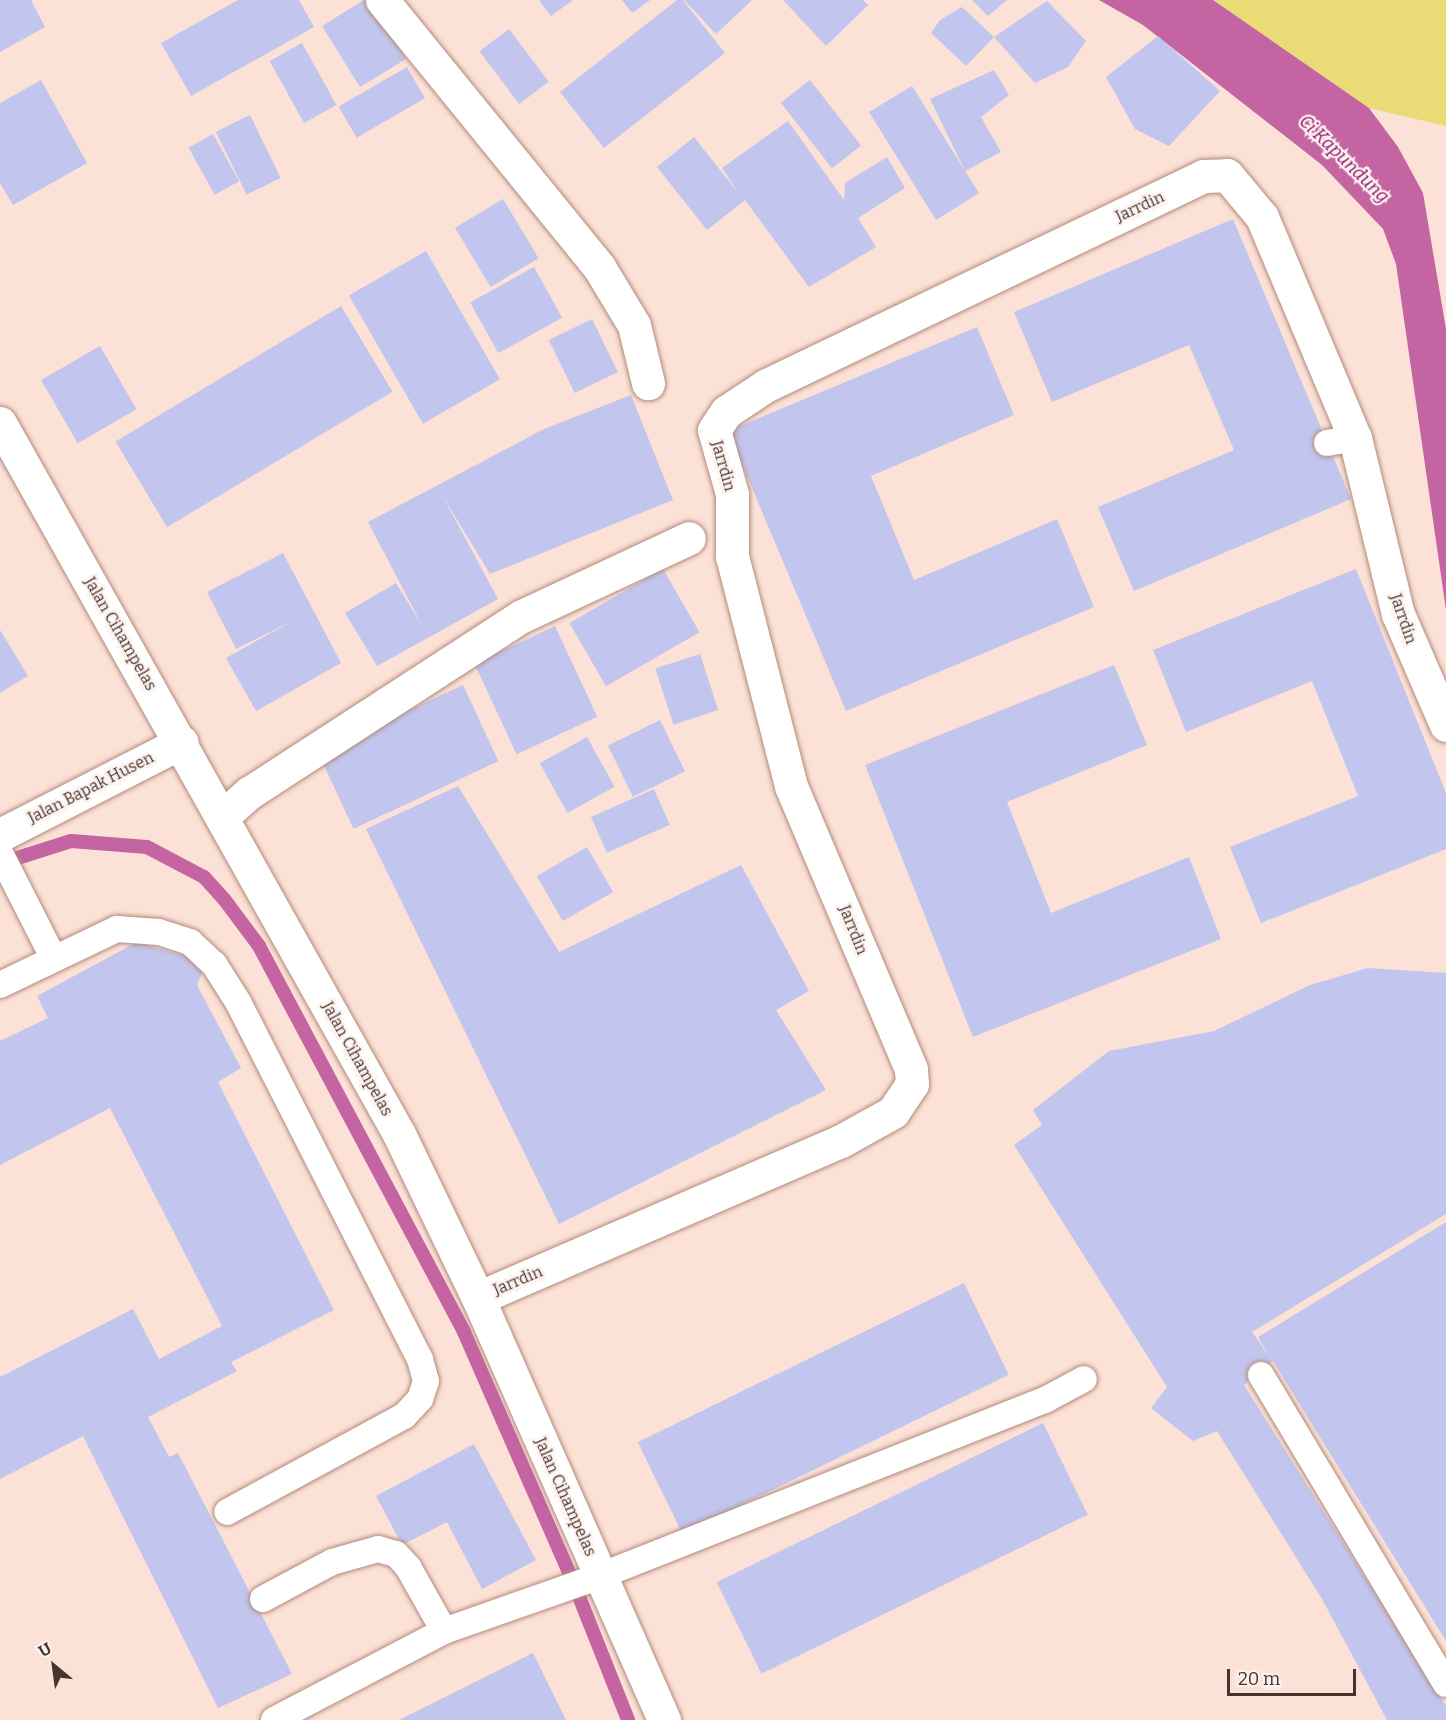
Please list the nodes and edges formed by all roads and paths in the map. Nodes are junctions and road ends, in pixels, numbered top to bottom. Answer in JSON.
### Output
{"nodes":[{"id":1,"x":382,"y":0,"type":"edge"},
{"id":2,"x":648,"y":383,"type":"dead end"},
{"id":3,"x":0,"y":423,"type":"edge"},
{"id":4,"x":689,"y":538,"type":"dead end"},
{"id":5,"x":1446,"y":725,"type":"edge"},
{"id":6,"x":182,"y":742,"type":"junction"},
{"id":7,"x":222,"y":817,"type":"junction"},
{"id":8,"x":0,"y":835,"type":"edge"},
{"id":9,"x":0,"y":853,"type":"edge"},
{"id":10,"x":54,"y":958,"type":"junction"},
{"id":11,"x":0,"y":985,"type":"edge"},
{"id":12,"x":478,"y":1298,"type":"junction"},
{"id":13,"x":1261,"y":1375,"type":"dead end"},
{"id":14,"x":1084,"y":1379,"type":"dead end"},
{"id":15,"x":227,"y":1512,"type":"dead end"},
{"id":16,"x":600,"y":1576,"type":"junction"},
{"id":17,"x":263,"y":1599,"type":"dead end"},
{"id":18,"x":444,"y":1631,"type":"junction"},
{"id":19,"x":1446,"y":1684,"type":"edge"},
{"id":20,"x":274,"y":1720,"type":"edge"},
{"id":21,"x":664,"y":1720,"type":"edge"}],
"edges":[{"from":1,"to":2,"type":"street"},
{"from":3,"to":6,"type":"street","name":"Jalan Cihampelas"},
{"from":4,"to":7,"type":"street"},
{"from":5,"to":12,"type":"street","name":"Jarrdin"},
{"from":6,"to":7,"type":"street","name":"Jalan Cihampelas"},
{"from":6,"to":8,"type":"street","name":"Jalan Bapak Husen"},
{"from":7,"to":12,"type":"street","name":"Jalan Cihampelas"},
{"from":9,"to":10,"type":"lane"},
{"from":10,"to":11,"type":"lane"},
{"from":10,"to":15,"type":"lane"},
{"from":12,"to":16,"type":"street","name":"Jalan Cihampelas"},
{"from":13,"to":19,"type":"lane"},
{"from":14,"to":16,"type":"lane"},
{"from":16,"to":18,"type":"lane"},
{"from":16,"to":21,"type":"street","name":"Jalan Cihampelas"},
{"from":17,"to":18,"type":"lane"},
{"from":18,"to":20,"type":"lane"}]}
